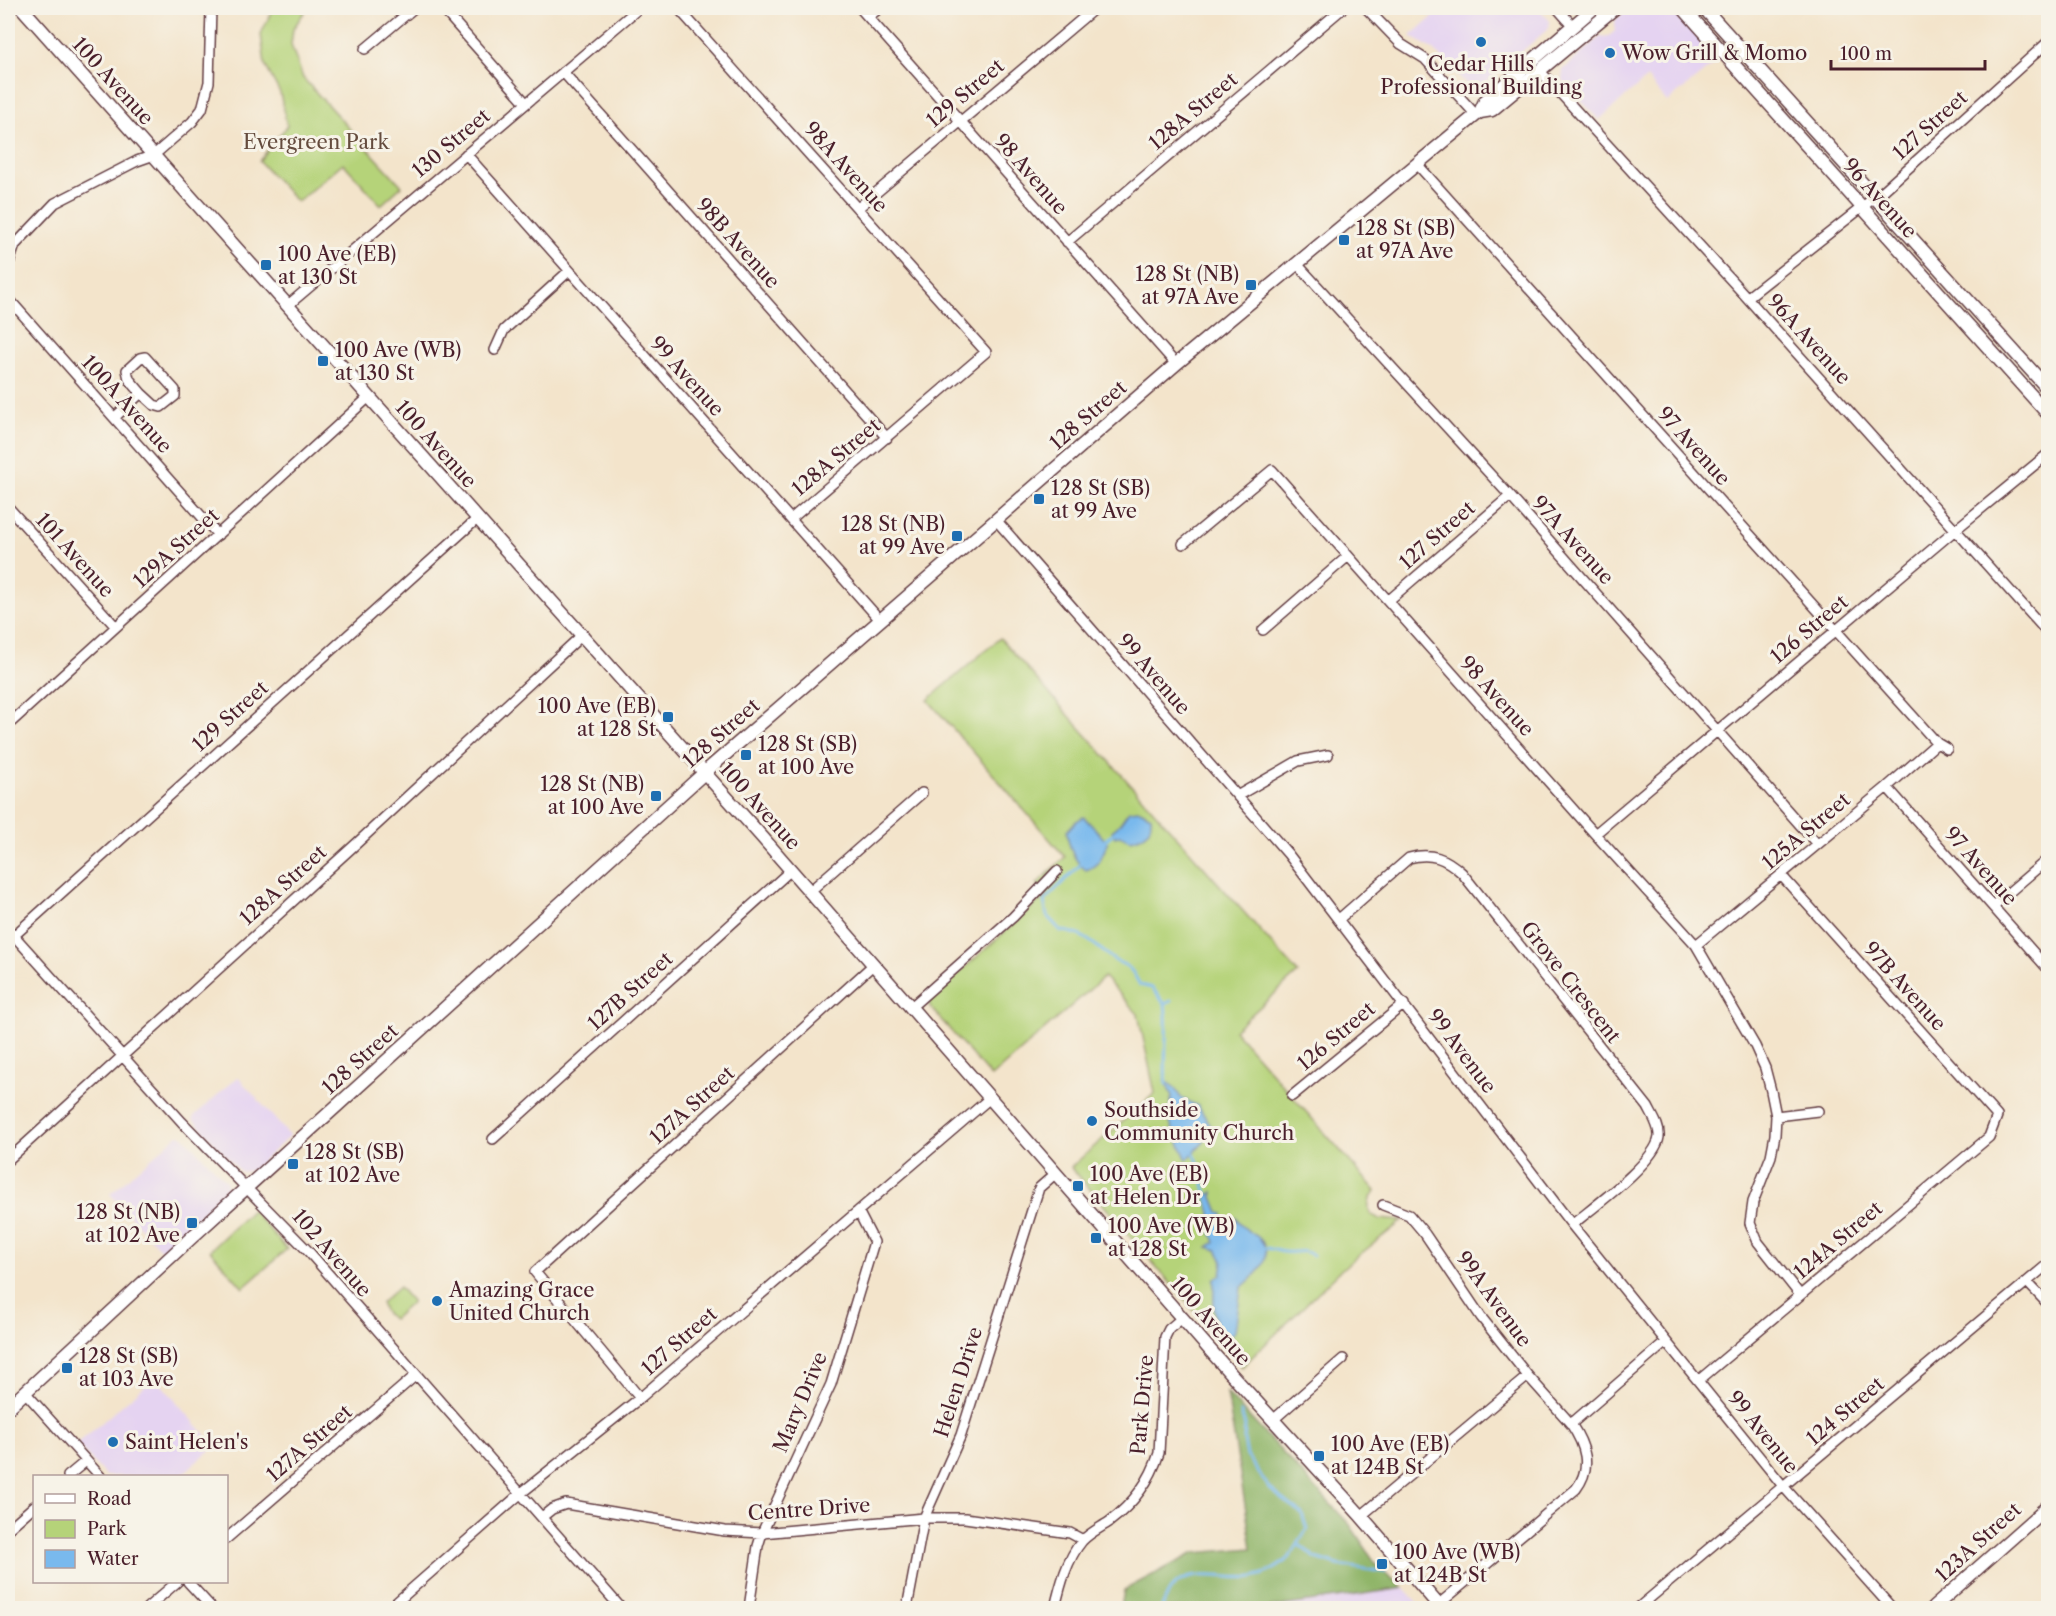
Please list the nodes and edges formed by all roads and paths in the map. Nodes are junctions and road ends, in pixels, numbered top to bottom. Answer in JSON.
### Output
{"nodes":[{"id":1,"x":22,"y":8,"type":"edge"},
{"id":2,"x":212,"y":8,"type":"edge"},
{"id":3,"x":414,"y":8,"type":"edge"},
{"id":4,"x":442,"y":8,"type":"edge"},
{"id":5,"x":638,"y":8,"type":"edge"},
{"id":6,"x":678,"y":8,"type":"edge"},
{"id":7,"x":860,"y":8,"type":"edge"},
{"id":8,"x":880,"y":8,"type":"edge"},
{"id":9,"x":1095,"y":8,"type":"edge"},
{"id":10,"x":1343,"y":8,"type":"edge"},
{"id":11,"x":1365,"y":8,"type":"edge"},
{"id":12,"x":1557,"y":8,"type":"edge"},
{"id":13,"x":1594,"y":8,"type":"edge"},
{"id":14,"x":1615,"y":8,"type":"edge"},
{"id":15,"x":1683,"y":8,"type":"edge"},
{"id":16,"x":1704,"y":8,"type":"edge"},
{"id":17,"x":868,"y":17,"type":"junction"},
{"id":18,"x":1573,"y":26,"type":"junction"},
{"id":19,"x":2049,"y":42,"type":"edge"},
{"id":20,"x":365,"y":49,"type":"dead end"},
{"id":21,"x":1540,"y":71,"type":"junction"},
{"id":22,"x":563,"y":72,"type":"junction"},
{"id":23,"x":526,"y":103,"type":"junction"},
{"id":24,"x":1478,"y":114,"type":"junction"},
{"id":25,"x":960,"y":120,"type":"junction"},
{"id":26,"x":466,"y":154,"type":"junction"},
{"id":27,"x":154,"y":155,"type":"junction"},
{"id":28,"x":1417,"y":164,"type":"junction"},
{"id":29,"x":1875,"y":197,"type":"junction"},
{"id":30,"x":1862,"y":207,"type":"junction"},
{"id":31,"x":858,"y":208,"type":"junction"},
{"id":32,"x":11,"y":242,"type":"edge"},
{"id":33,"x":1067,"y":242,"type":"junction"},
{"id":34,"x":1298,"y":264,"type":"junction"},
{"id":35,"x":8,"y":266,"type":"edge"},
{"id":36,"x":569,"y":271,"type":"junction"},
{"id":37,"x":1748,"y":297,"type":"junction"},
{"id":38,"x":8,"y":298,"type":"edge"},
{"id":39,"x":287,"y":306,"type":"junction"},
{"id":40,"x":495,"y":350,"type":"dead end"},
{"id":41,"x":986,"y":352,"type":"joint"},
{"id":42,"x":1176,"y":364,"type":"junction"},
{"id":43,"x":2049,"y":389,"type":"edge"},
{"id":44,"x":141,"y":393,"type":"junction"},
{"id":45,"x":369,"y":397,"type":"junction"},
{"id":46,"x":2049,"y":414,"type":"edge"},
{"id":47,"x":115,"y":417,"type":"junction"},
{"id":48,"x":887,"y":438,"type":"junction"},
{"id":49,"x":2049,"y":454,"type":"edge"},
{"id":50,"x":1510,"y":496,"type":"junction"},
{"id":51,"x":8,"y":507,"type":"edge"},
{"id":52,"x":477,"y":519,"type":"junction"},
{"id":53,"x":791,"y":519,"type":"junction"},
{"id":54,"x":997,"y":520,"type":"junction"},
{"id":55,"x":1954,"y":530,"type":"junction"},
{"id":56,"x":218,"y":535,"type":"junction"},
{"id":57,"x":1183,"y":544,"type":"dead end"},
{"id":58,"x":1347,"y":557,"type":"junction"},
{"id":59,"x":1388,"y":601,"type":"junction"},
{"id":60,"x":881,"y":621,"type":"junction"},
{"id":61,"x":116,"y":627,"type":"junction"},
{"id":62,"x":1263,"y":630,"type":"dead end"},
{"id":63,"x":1836,"y":630,"type":"junction"},
{"id":64,"x":2049,"y":633,"type":"edge"},
{"id":65,"x":581,"y":636,"type":"junction"},
{"id":66,"x":10,"y":719,"type":"edge"},
{"id":67,"x":1717,"y":730,"type":"junction"},
{"id":68,"x":1937,"y":743,"type":"junction"},
{"id":69,"x":1947,"y":749,"type":"dead end"},
{"id":70,"x":1328,"y":755,"type":"dead end"},
{"id":71,"x":704,"y":773,"type":"junction"},
{"id":72,"x":1887,"y":787,"type":"junction"},
{"id":73,"x":922,"y":793,"type":"dead end"},
{"id":74,"x":1238,"y":796,"type":"junction"},
{"id":75,"x":1595,"y":834,"type":"junction"},
{"id":76,"x":1816,"y":844,"type":"junction"},
{"id":77,"x":2049,"y":860,"type":"edge"},
{"id":78,"x":791,"y":870,"type":"junction"},
{"id":79,"x":1057,"y":871,"type":"dead end"},
{"id":80,"x":1781,"y":875,"type":"junction"},
{"id":81,"x":809,"y":892,"type":"junction"},
{"id":82,"x":1993,"y":906,"type":"junction"},
{"id":83,"x":1339,"y":919,"type":"junction"},
{"id":84,"x":9,"y":935,"type":"edge"},
{"id":85,"x":1696,"y":945,"type":"junction"},
{"id":86,"x":873,"y":965,"type":"junction"},
{"id":87,"x":2049,"y":969,"type":"edge"},
{"id":88,"x":1404,"y":1004,"type":"junction"},
{"id":89,"x":910,"y":1008,"type":"junction"},
{"id":90,"x":122,"y":1056,"type":"junction"},
{"id":91,"x":1292,"y":1096,"type":"dead end"},
{"id":92,"x":990,"y":1098,"type":"junction"},
{"id":93,"x":1818,"y":1111,"type":"dead end"},
{"id":94,"x":1776,"y":1116,"type":"junction"},
{"id":95,"x":1995,"y":1123,"type":"joint"},
{"id":96,"x":493,"y":1138,"type":"dead end"},
{"id":97,"x":8,"y":1160,"type":"edge"},
{"id":98,"x":1056,"y":1173,"type":"junction"},
{"id":99,"x":247,"y":1187,"type":"junction"},
{"id":100,"x":1383,"y":1205,"type":"dead end"},
{"id":101,"x":858,"y":1211,"type":"junction"},
{"id":102,"x":1572,"y":1225,"type":"junction"},
{"id":103,"x":2049,"y":1264,"type":"edge"},
{"id":104,"x":2027,"y":1282,"type":"junction"},
{"id":105,"x":1800,"y":1295,"type":"junction"},
{"id":106,"x":2049,"y":1304,"type":"edge"},
{"id":107,"x":1182,"y":1318,"type":"junction"},
{"id":108,"x":1666,"y":1342,"type":"junction"},
{"id":109,"x":1343,"y":1359,"type":"dead end"},
{"id":110,"x":416,"y":1375,"type":"junction"},
{"id":111,"x":1528,"y":1376,"type":"junction"},
{"id":112,"x":1698,"y":1381,"type":"junction"},
{"id":113,"x":25,"y":1392,"type":"junction"},
{"id":114,"x":640,"y":1398,"type":"junction"},
{"id":115,"x":8,"y":1408,"type":"edge"},
{"id":116,"x":1274,"y":1420,"type":"junction"},
{"id":117,"x":1571,"y":1424,"type":"junction"},
{"id":118,"x":86,"y":1461,"type":"junction"},
{"id":119,"x":69,"y":1475,"type":"edge"},
{"id":120,"x":99,"y":1475,"type":"edge"},
{"id":121,"x":1784,"y":1486,"type":"junction"},
{"id":122,"x":520,"y":1494,"type":"junction"},
{"id":123,"x":2049,"y":1506,"type":"edge"},
{"id":124,"x":33,"y":1507,"type":"edge"},
{"id":125,"x":1361,"y":1515,"type":"junction"},
{"id":126,"x":542,"y":1517,"type":"junction"},
{"id":127,"x":924,"y":1518,"type":"junction"},
{"id":128,"x":8,"y":1529,"type":"edge"},
{"id":129,"x":762,"y":1533,"type":"junction"},
{"id":130,"x":228,"y":1537,"type":"edge"},
{"id":131,"x":1083,"y":1540,"type":"junction"},
{"id":132,"x":175,"y":1583,"type":"edge"},
{"id":133,"x":190,"y":1583,"type":"edge"},
{"id":134,"x":1439,"y":1607,"type":"edge"},
{"id":135,"x":147,"y":1608,"type":"edge"},
{"id":136,"x":212,"y":1608,"type":"edge"},
{"id":137,"x":390,"y":1608,"type":"edge"},
{"id":138,"x":621,"y":1608,"type":"edge"},
{"id":139,"x":749,"y":1608,"type":"edge"},
{"id":140,"x":907,"y":1608,"type":"edge"},
{"id":141,"x":1055,"y":1608,"type":"edge"},
{"id":142,"x":1638,"y":1608,"type":"edge"},
{"id":143,"x":1892,"y":1608,"type":"edge"},
{"id":144,"x":1933,"y":1608,"type":"edge"}],
"edges":[{"from":1,"to":27,"type":"main road","name":"100 Avenue"},
{"from":2,"to":27,"type":"street"},
{"from":3,"to":20,"type":"street"},
{"from":4,"to":23,"type":"street"},
{"from":5,"to":22,"type":"street","name":"130 Street"},
{"from":6,"to":31,"type":"street","name":"98A Avenue"},
{"from":7,"to":17,"type":"street","name":"98 Avenue"},
{"from":8,"to":17,"type":"street"},
{"from":9,"to":25,"type":"street","name":"129 Street"},
{"from":10,"to":33,"type":"street","name":"128A Street"},
{"from":11,"to":24,"type":"street"},
{"from":12,"to":18,"type":"street"},
{"from":13,"to":18,"type":"main road","name":"128 Street"},
{"from":14,"to":21,"type":"main road","name":"128 Street"},
{"from":15,"to":30,"type":"main road","name":"96 Avenue"},
{"from":16,"to":29,"type":"main road","name":"96 Avenue"},
{"from":17,"to":25,"type":"street","name":"98 Avenue"},
{"from":18,"to":24,"type":"main road","name":"128 Street"},
{"from":19,"to":29,"type":"street","name":"127 Street"},
{"from":21,"to":24,"type":"main road","name":"128 Street"},
{"from":21,"to":37,"type":"street","name":"96A Avenue"},
{"from":22,"to":23,"type":"street","name":"130 Street"},
{"from":22,"to":48,"type":"street","name":"98B Avenue"},
{"from":23,"to":26,"type":"street","name":"130 Street"},
{"from":24,"to":28,"type":"main road","name":"128 Street"},
{"from":25,"to":31,"type":"street","name":"129 Street"},
{"from":25,"to":33,"type":"street","name":"98 Avenue"},
{"from":26,"to":36,"type":"street","name":"99 Avenue"},
{"from":26,"to":39,"type":"street","name":"130 Street"},
{"from":27,"to":32,"type":"street"},
{"from":27,"to":39,"type":"main road","name":"100 Avenue"},
{"from":28,"to":34,"type":"main road","name":"128 Street"},
{"from":28,"to":63,"type":"street","name":"97 Avenue"},
{"from":29,"to":30,"type":"street","name":"127 Street"},
{"from":29,"to":43,"type":"main road","name":"96 Avenue"},
{"from":30,"to":37,"type":"street","name":"127 Street"},
{"from":30,"to":46,"type":"main road","name":"96 Avenue"},
{"from":31,"to":41,"type":"street","name":"98A Avenue"},
{"from":32,"to":35,"type":"street"},
{"from":33,"to":42,"type":"street","name":"98 Avenue"},
{"from":34,"to":42,"type":"main road","name":"128 Street"},
{"from":34,"to":50,"type":"street","name":"97A Avenue"},
{"from":36,"to":40,"type":"street"},
{"from":36,"to":53,"type":"street","name":"99 Avenue"},
{"from":37,"to":55,"type":"street","name":"96A Avenue"},
{"from":38,"to":47,"type":"street","name":"100A Avenue"},
{"from":39,"to":45,"type":"main road","name":"100 Avenue"},
{"from":41,"to":48,"type":"street","name":"128A Street"},
{"from":42,"to":54,"type":"main road","name":"128 Street"},
{"from":44,"to":44,"type":"street"},
{"from":44,"to":47,"type":"street"},
{"from":45,"to":52,"type":"main road","name":"100 Avenue"},
{"from":45,"to":56,"type":"street","name":"129A Street"},
{"from":47,"to":56,"type":"street","name":"100A Avenue"},
{"from":48,"to":53,"type":"street","name":"128A Street"},
{"from":49,"to":55,"type":"street","name":"126 Street"},
{"from":50,"to":59,"type":"street","name":"127 Street"},
{"from":50,"to":67,"type":"street","name":"97A Avenue"},
{"from":51,"to":61,"type":"street","name":"101 Avenue"},
{"from":52,"to":65,"type":"main road","name":"100 Avenue"},
{"from":52,"to":84,"type":"street","name":"129 Street"},
{"from":53,"to":60,"type":"street","name":"99 Avenue"},
{"from":54,"to":60,"type":"main road","name":"128 Street"},
{"from":54,"to":74,"type":"street","name":"99 Avenue"},
{"from":55,"to":63,"type":"street","name":"126 Street"},
{"from":55,"to":64,"type":"street","name":"96A Avenue"},
{"from":56,"to":61,"type":"street","name":"129A Street"},
{"from":57,"to":58,"type":"street","name":"98 Avenue"},
{"from":58,"to":59,"type":"street","name":"98 Avenue"},
{"from":58,"to":62,"type":"street"},
{"from":59,"to":75,"type":"street","name":"98 Avenue"},
{"from":60,"to":71,"type":"main road","name":"128 Street"},
{"from":61,"to":66,"type":"street","name":"129A Street"},
{"from":63,"to":67,"type":"street","name":"126 Street"},
{"from":63,"to":68,"type":"street","name":"97 Avenue"},
{"from":65,"to":71,"type":"main road","name":"100 Avenue"},
{"from":65,"to":90,"type":"street","name":"128A Street"},
{"from":67,"to":75,"type":"street","name":"126 Street"},
{"from":67,"to":76,"type":"street","name":"97A Avenue"},
{"from":68,"to":69,"type":"street","name":"97 Avenue"},
{"from":68,"to":72,"type":"street","name":"125A Street"},
{"from":70,"to":74,"type":"street"},
{"from":71,"to":78,"type":"main road","name":"100 Avenue"},
{"from":71,"to":99,"type":"main road","name":"128 Street"},
{"from":72,"to":76,"type":"street","name":"125A Street"},
{"from":72,"to":82,"type":"street","name":"97 Avenue"},
{"from":73,"to":81,"type":"street"},
{"from":74,"to":83,"type":"street","name":"99 Avenue"},
{"from":75,"to":85,"type":"street","name":"98 Avenue"},
{"from":76,"to":80,"type":"street","name":"125A Street"},
{"from":77,"to":82,"type":"street"},
{"from":78,"to":81,"type":"main road","name":"100 Avenue"},
{"from":78,"to":96,"type":"street","name":"127B Street"},
{"from":79,"to":89,"type":"street"},
{"from":80,"to":85,"type":"street","name":"125A Street"},
{"from":80,"to":95,"type":"street","name":"97B Avenue"},
{"from":81,"to":86,"type":"main road","name":"100 Avenue"},
{"from":82,"to":87,"type":"street","name":"97 Avenue"},
{"from":83,"to":88,"type":"street","name":"99 Avenue"},
{"from":83,"to":102,"type":"street","name":"Grove Crescent"},
{"from":84,"to":90,"type":"street","name":"102 Avenue"},
{"from":85,"to":94,"type":"street","name":"98 Avenue"},
{"from":86,"to":89,"type":"main road","name":"100 Avenue"},
{"from":86,"to":114,"type":"street","name":"127A Street"},
{"from":88,"to":91,"type":"street","name":"126 Street"},
{"from":88,"to":102,"type":"street","name":"99 Avenue"},
{"from":89,"to":92,"type":"main road","name":"100 Avenue"},
{"from":90,"to":97,"type":"street","name":"128A Street"},
{"from":90,"to":99,"type":"street","name":"102 Avenue"},
{"from":92,"to":98,"type":"main road","name":"100 Avenue"},
{"from":92,"to":101,"type":"street","name":"127 Street"},
{"from":93,"to":94,"type":"street"},
{"from":94,"to":105,"type":"street"},
{"from":95,"to":105,"type":"street","name":"124A Street"},
{"from":98,"to":107,"type":"main road","name":"100 Avenue"},
{"from":98,"to":127,"type":"street","name":"Helen Drive"},
{"from":99,"to":110,"type":"street","name":"102 Avenue"},
{"from":99,"to":113,"type":"main road","name":"128 Street"},
{"from":100,"to":111,"type":"street","name":"99A Avenue"},
{"from":101,"to":114,"type":"street","name":"127 Street"},
{"from":101,"to":129,"type":"street","name":"Mary Drive"},
{"from":102,"to":108,"type":"street","name":"99 Avenue"},
{"from":103,"to":104,"type":"street","name":"124 Street"},
{"from":104,"to":106,"type":"street"},
{"from":104,"to":121,"type":"street","name":"124 Street"},
{"from":105,"to":112,"type":"street","name":"124A Street"},
{"from":107,"to":116,"type":"main road","name":"100 Avenue"},
{"from":107,"to":131,"type":"street","name":"Park Drive"},
{"from":108,"to":112,"type":"street","name":"99 Avenue"},
{"from":108,"to":117,"type":"street"},
{"from":109,"to":116,"type":"street"},
{"from":110,"to":122,"type":"street","name":"102 Avenue"},
{"from":110,"to":130,"type":"street","name":"127A Street"},
{"from":111,"to":117,"type":"street","name":"99A Avenue"},
{"from":111,"to":125,"type":"street"},
{"from":112,"to":121,"type":"street","name":"99 Avenue"},
{"from":113,"to":115,"type":"main road","name":"128 Street"},
{"from":113,"to":118,"type":"street"},
{"from":114,"to":122,"type":"street","name":"127 Street"},
{"from":116,"to":125,"type":"main road","name":"100 Avenue"},
{"from":117,"to":134,"type":"street"},
{"from":118,"to":119,"type":"street"},
{"from":118,"to":120,"type":"street"},
{"from":121,"to":142,"type":"street","name":"124 Street"},
{"from":121,"to":143,"type":"street","name":"99 Avenue"},
{"from":122,"to":126,"type":"street","name":"102 Avenue"},
{"from":122,"to":137,"type":"street","name":"127 Street"},
{"from":123,"to":144,"type":"main road","name":"123A Street"},
{"from":124,"to":128,"type":"street"},
{"from":125,"to":134,"type":"main road","name":"100 Avenue"},
{"from":126,"to":129,"type":"street","name":"Centre Drive"},
{"from":126,"to":138,"type":"street","name":"102 Avenue"},
{"from":127,"to":129,"type":"street","name":"Centre Drive"},
{"from":127,"to":131,"type":"street","name":"Centre Drive"},
{"from":127,"to":140,"type":"street","name":"Helen Drive"},
{"from":129,"to":139,"type":"street","name":"Mary Drive"},
{"from":131,"to":141,"type":"street","name":"Park Drive"},
{"from":132,"to":135,"type":"street"},
{"from":133,"to":136,"type":"street"}]}
